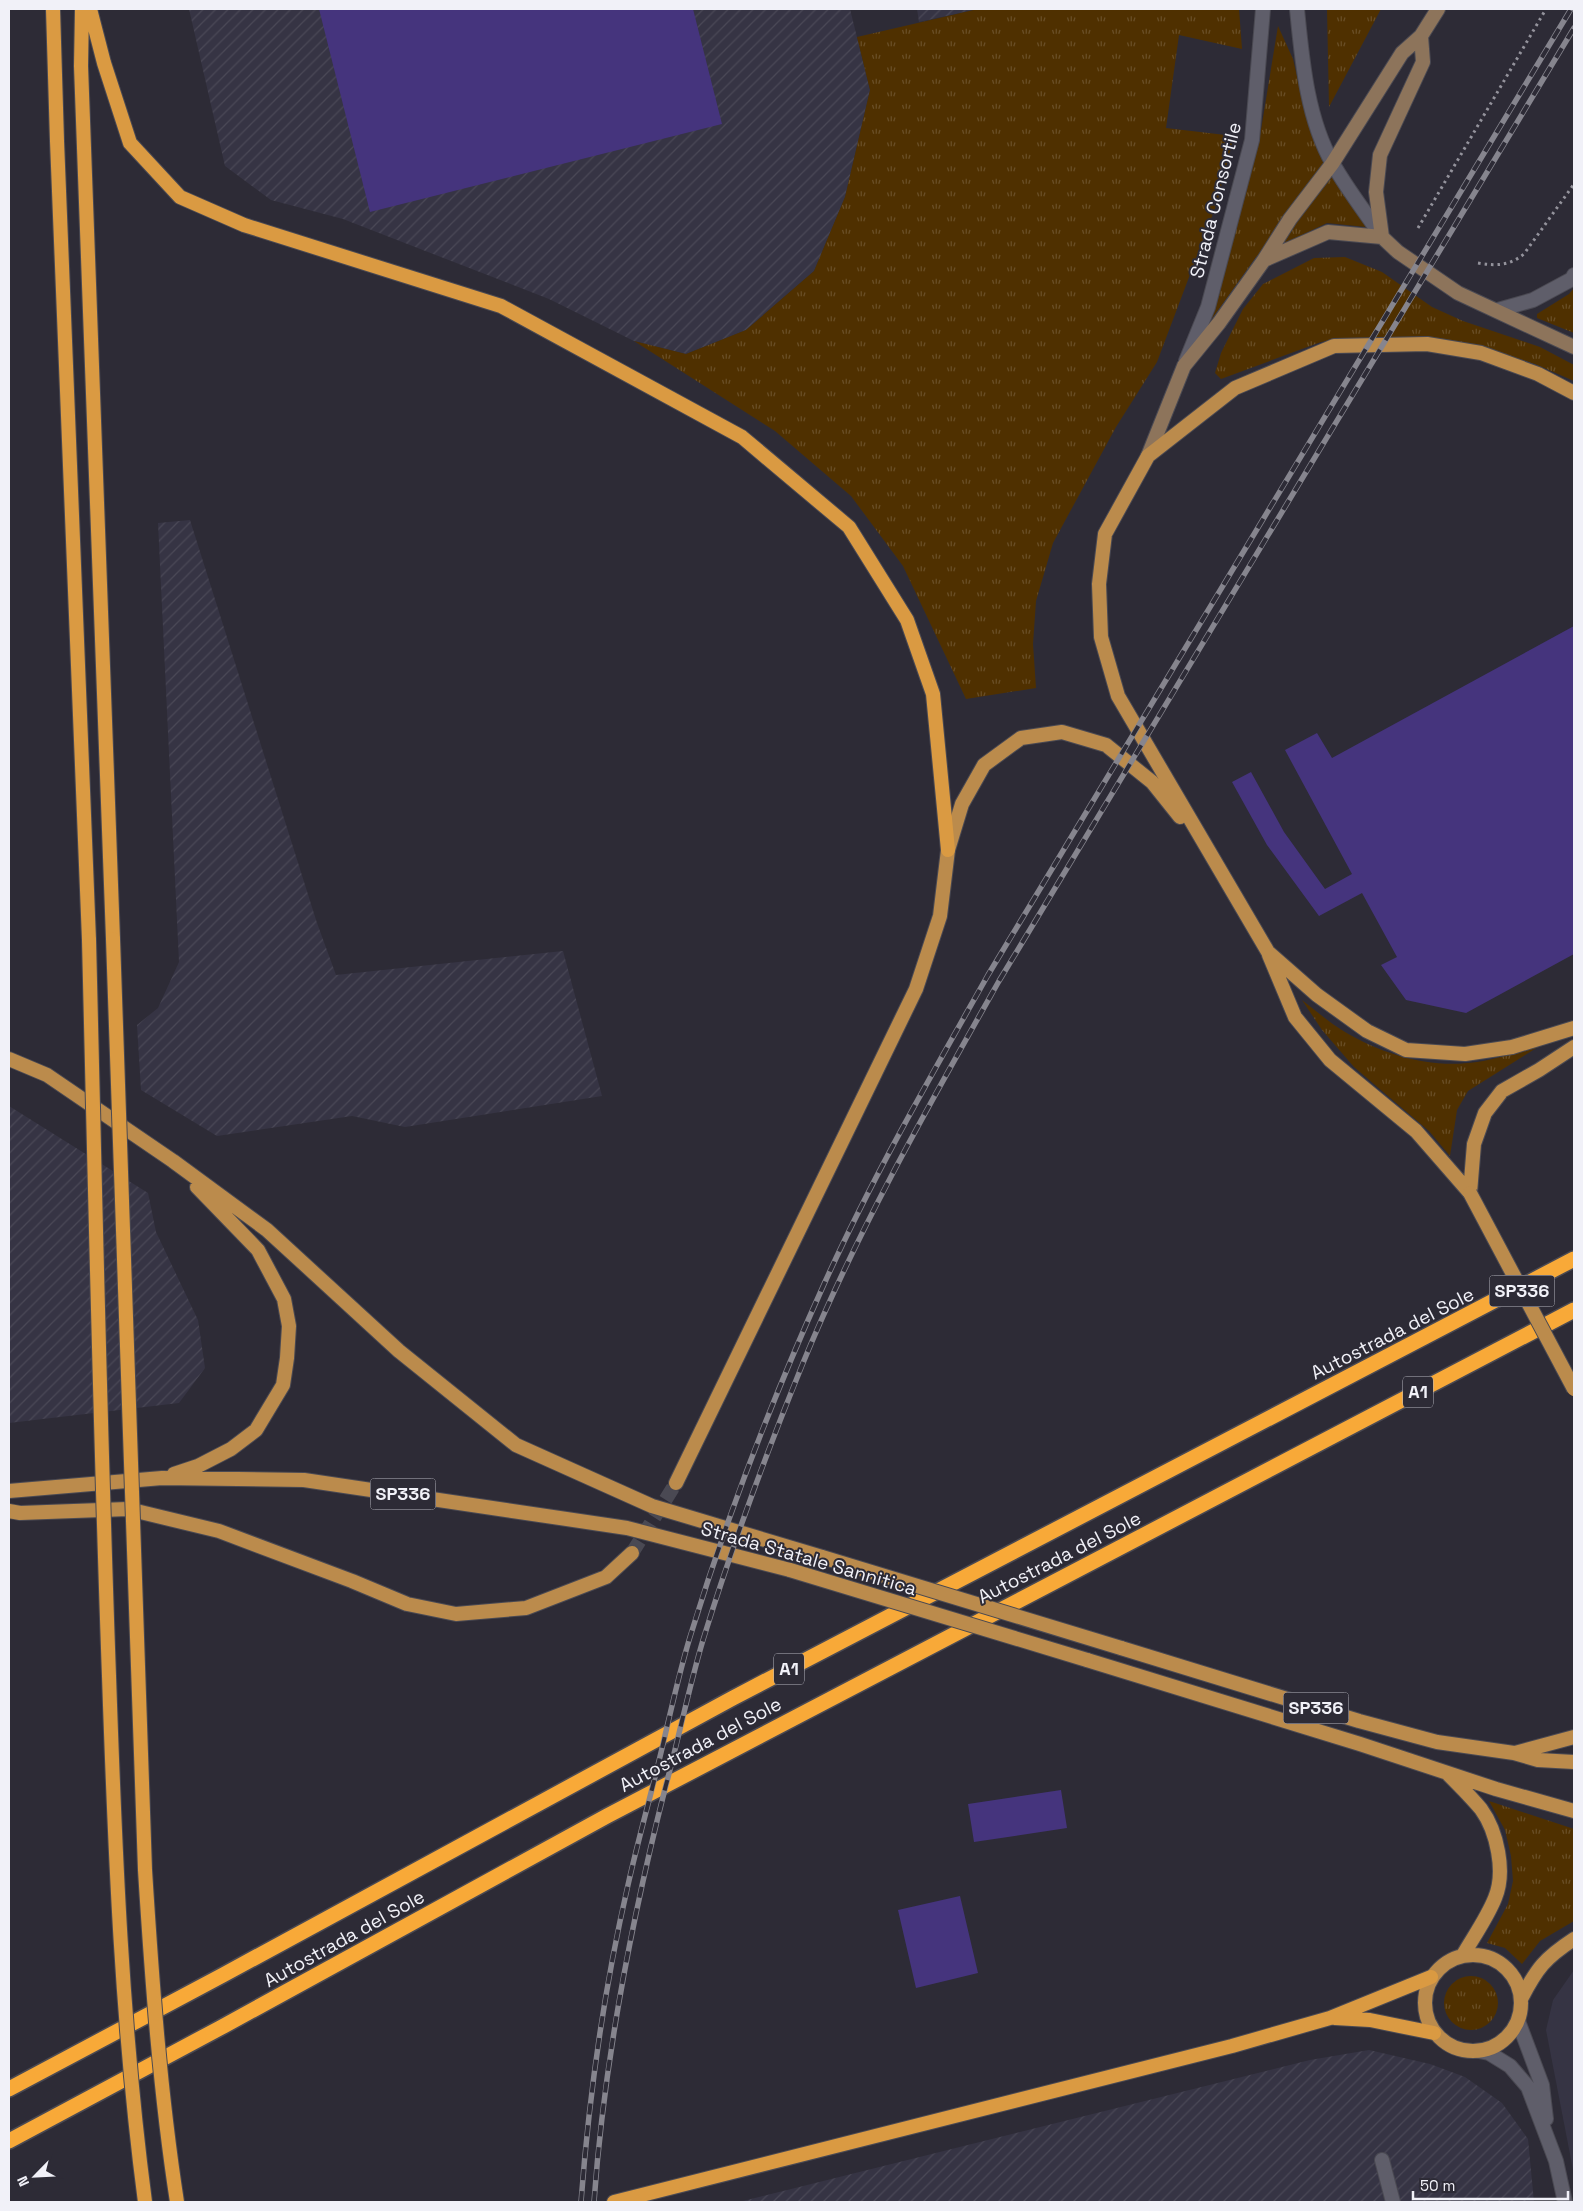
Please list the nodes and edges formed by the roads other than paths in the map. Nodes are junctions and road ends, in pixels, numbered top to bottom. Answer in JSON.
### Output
{"nodes":[{"id":1,"x":53,"y":9,"type":"edge"},
{"id":2,"x":82,"y":9,"type":"edge"},
{"id":3,"x":90,"y":9,"type":"edge"},
{"id":4,"x":1263,"y":9,"type":"edge"},
{"id":5,"x":1297,"y":9,"type":"edge"},
{"id":6,"x":1438,"y":9,"type":"edge"},
{"id":7,"x":1420,"y":36,"type":"junction"},
{"id":8,"x":1332,"y":164,"type":"junction"},
{"id":9,"x":1382,"y":237,"type":"junction"},
{"id":10,"x":1264,"y":260,"type":"junction"},
{"id":11,"x":1574,"y":275,"type":"edge"},
{"id":12,"x":1498,"y":310,"type":"junction"},
{"id":13,"x":1574,"y":347,"type":"edge"},
{"id":14,"x":1184,"y":366,"type":"junction"},
{"id":15,"x":1574,"y":393,"type":"edge"},
{"id":16,"x":1148,"y":456,"type":"junction"},
{"id":17,"x":948,"y":850,"type":"junction"},
{"id":18,"x":1208,"y":850,"type":"junction"},
{"id":19,"x":1268,"y":952,"type":"junction"},
{"id":20,"x":1574,"y":1028,"type":"edge"},
{"id":21,"x":1574,"y":1047,"type":"edge"},
{"id":22,"x":9,"y":1059,"type":"edge"},
{"id":23,"x":173,"y":1160,"type":"junction"},
{"id":24,"x":1470,"y":1193,"type":"junction"},
{"id":25,"x":1574,"y":1259,"type":"edge"},
{"id":26,"x":1574,"y":1310,"type":"edge"},
{"id":27,"x":1574,"y":1389,"type":"edge"},
{"id":28,"x":162,"y":1478,"type":"junction"},
{"id":29,"x":676,"y":1483,"type":"tunnel mouth"},
{"id":30,"x":9,"y":1491,"type":"edge"},
{"id":31,"x":9,"y":1511,"type":"edge"},
{"id":32,"x":632,"y":1553,"type":"tunnel mouth"},
{"id":33,"x":1574,"y":1737,"type":"edge"},
{"id":34,"x":1514,"y":1753,"type":"junction"},
{"id":35,"x":1574,"y":1762,"type":"edge"},
{"id":36,"x":1447,"y":1772,"type":"junction"},
{"id":37,"x":1574,"y":1811,"type":"edge"},
{"id":38,"x":1574,"y":1939,"type":"edge"},
{"id":39,"x":1463,"y":1955,"type":"junction"},
{"id":40,"x":1431,"y":1977,"type":"junction"},
{"id":41,"x":1521,"y":1999,"type":"junction"},
{"id":42,"x":1330,"y":2018,"type":"junction"},
{"id":43,"x":1518,"y":2021,"type":"junction"},
{"id":44,"x":1434,"y":2033,"type":"junction"},
{"id":45,"x":1479,"y":2051,"type":"junction"},
{"id":46,"x":9,"y":2089,"type":"edge"},
{"id":47,"x":1549,"y":2140,"type":"junction"},
{"id":48,"x":9,"y":2141,"type":"edge"},
{"id":49,"x":1382,"y":2160,"type":"dead end"},
{"id":50,"x":145,"y":2202,"type":"edge"},
{"id":51,"x":177,"y":2202,"type":"edge"},
{"id":52,"x":614,"y":2202,"type":"edge"},
{"id":53,"x":1393,"y":2202,"type":"edge"},
{"id":54,"x":1565,"y":2202,"type":"edge"}],
"edges":[{"from":1,"to":50,"type":"highway","bridge":true},
{"from":2,"to":51,"type":"highway","bridge":true},
{"from":3,"to":17,"type":"highway"},
{"from":4,"to":14,"type":"street","name":"Strada Consortile"},
{"from":5,"to":8,"type":"street"},
{"from":6,"to":7,"type":"main road"},
{"from":7,"to":8,"type":"main road"},
{"from":7,"to":9,"type":"main road"},
{"from":8,"to":9,"type":"street"},
{"from":8,"to":10,"type":"main road"},
{"from":9,"to":10,"type":"main road"},
{"from":9,"to":12,"type":"main road"},
{"from":10,"to":14,"type":"main road"},
{"from":11,"to":12,"type":"street"},
{"from":12,"to":13,"type":"main road"},
{"from":14,"to":16,"type":"main road"},
{"from":15,"to":16,"type":"main road"},
{"from":16,"to":18,"type":"main road"},
{"from":17,"to":18,"type":"main road"},
{"from":17,"to":29,"type":"main road"},
{"from":18,"to":19,"type":"main road"},
{"from":19,"to":20,"type":"main road"},
{"from":19,"to":24,"type":"main road"},
{"from":21,"to":24,"type":"main road"},
{"from":22,"to":23,"type":"main road"},
{"from":23,"to":28,"type":"main road","number":"SP336"},
{"from":23,"to":34,"type":"main road","name":"Strada Statale Sannitica","number":"SP336","bridge":true},
{"from":24,"to":27,"type":"main road","number":"SP336","bridge":true},
{"from":25,"to":46,"type":"highway","name":"Autostrada del Sole","number":"A1"},
{"from":26,"to":48,"type":"highway","name":"Autostrada del Sole","number":"A1"},
{"from":28,"to":30,"type":"main road","name":"Strada Statale Sannitica","number":"SP336"},
{"from":28,"to":36,"type":"main road","name":"Strada Statale Sannitica","number":"SP336","bridge":true},
{"from":31,"to":32,"type":"main road"},
{"from":33,"to":34,"type":"main road","name":"Strada Statale Sannitica","number":"SP336"},
{"from":34,"to":35,"type":"main road","name":"Strada Statale Sannitica","number":"SP336"},
{"from":36,"to":37,"type":"main road","name":"Strada Statale Sannitica","number":"SP336"},
{"from":36,"to":39,"type":"main road"},
{"from":38,"to":41,"type":"main road"},
{"from":39,"to":40,"type":"main road"},
{"from":39,"to":41,"type":"main road"},
{"from":40,"to":42,"type":"highway"},
{"from":40,"to":44,"type":"main road"},
{"from":41,"to":43,"type":"main road"},
{"from":42,"to":44,"type":"highway"},
{"from":42,"to":52,"type":"highway"},
{"from":43,"to":45,"type":"main road"},
{"from":43,"to":47,"type":"street"},
{"from":44,"to":45,"type":"main road"},
{"from":45,"to":47,"type":"street"},
{"from":47,"to":54,"type":"street"},
{"from":49,"to":53,"type":"street"}]}
